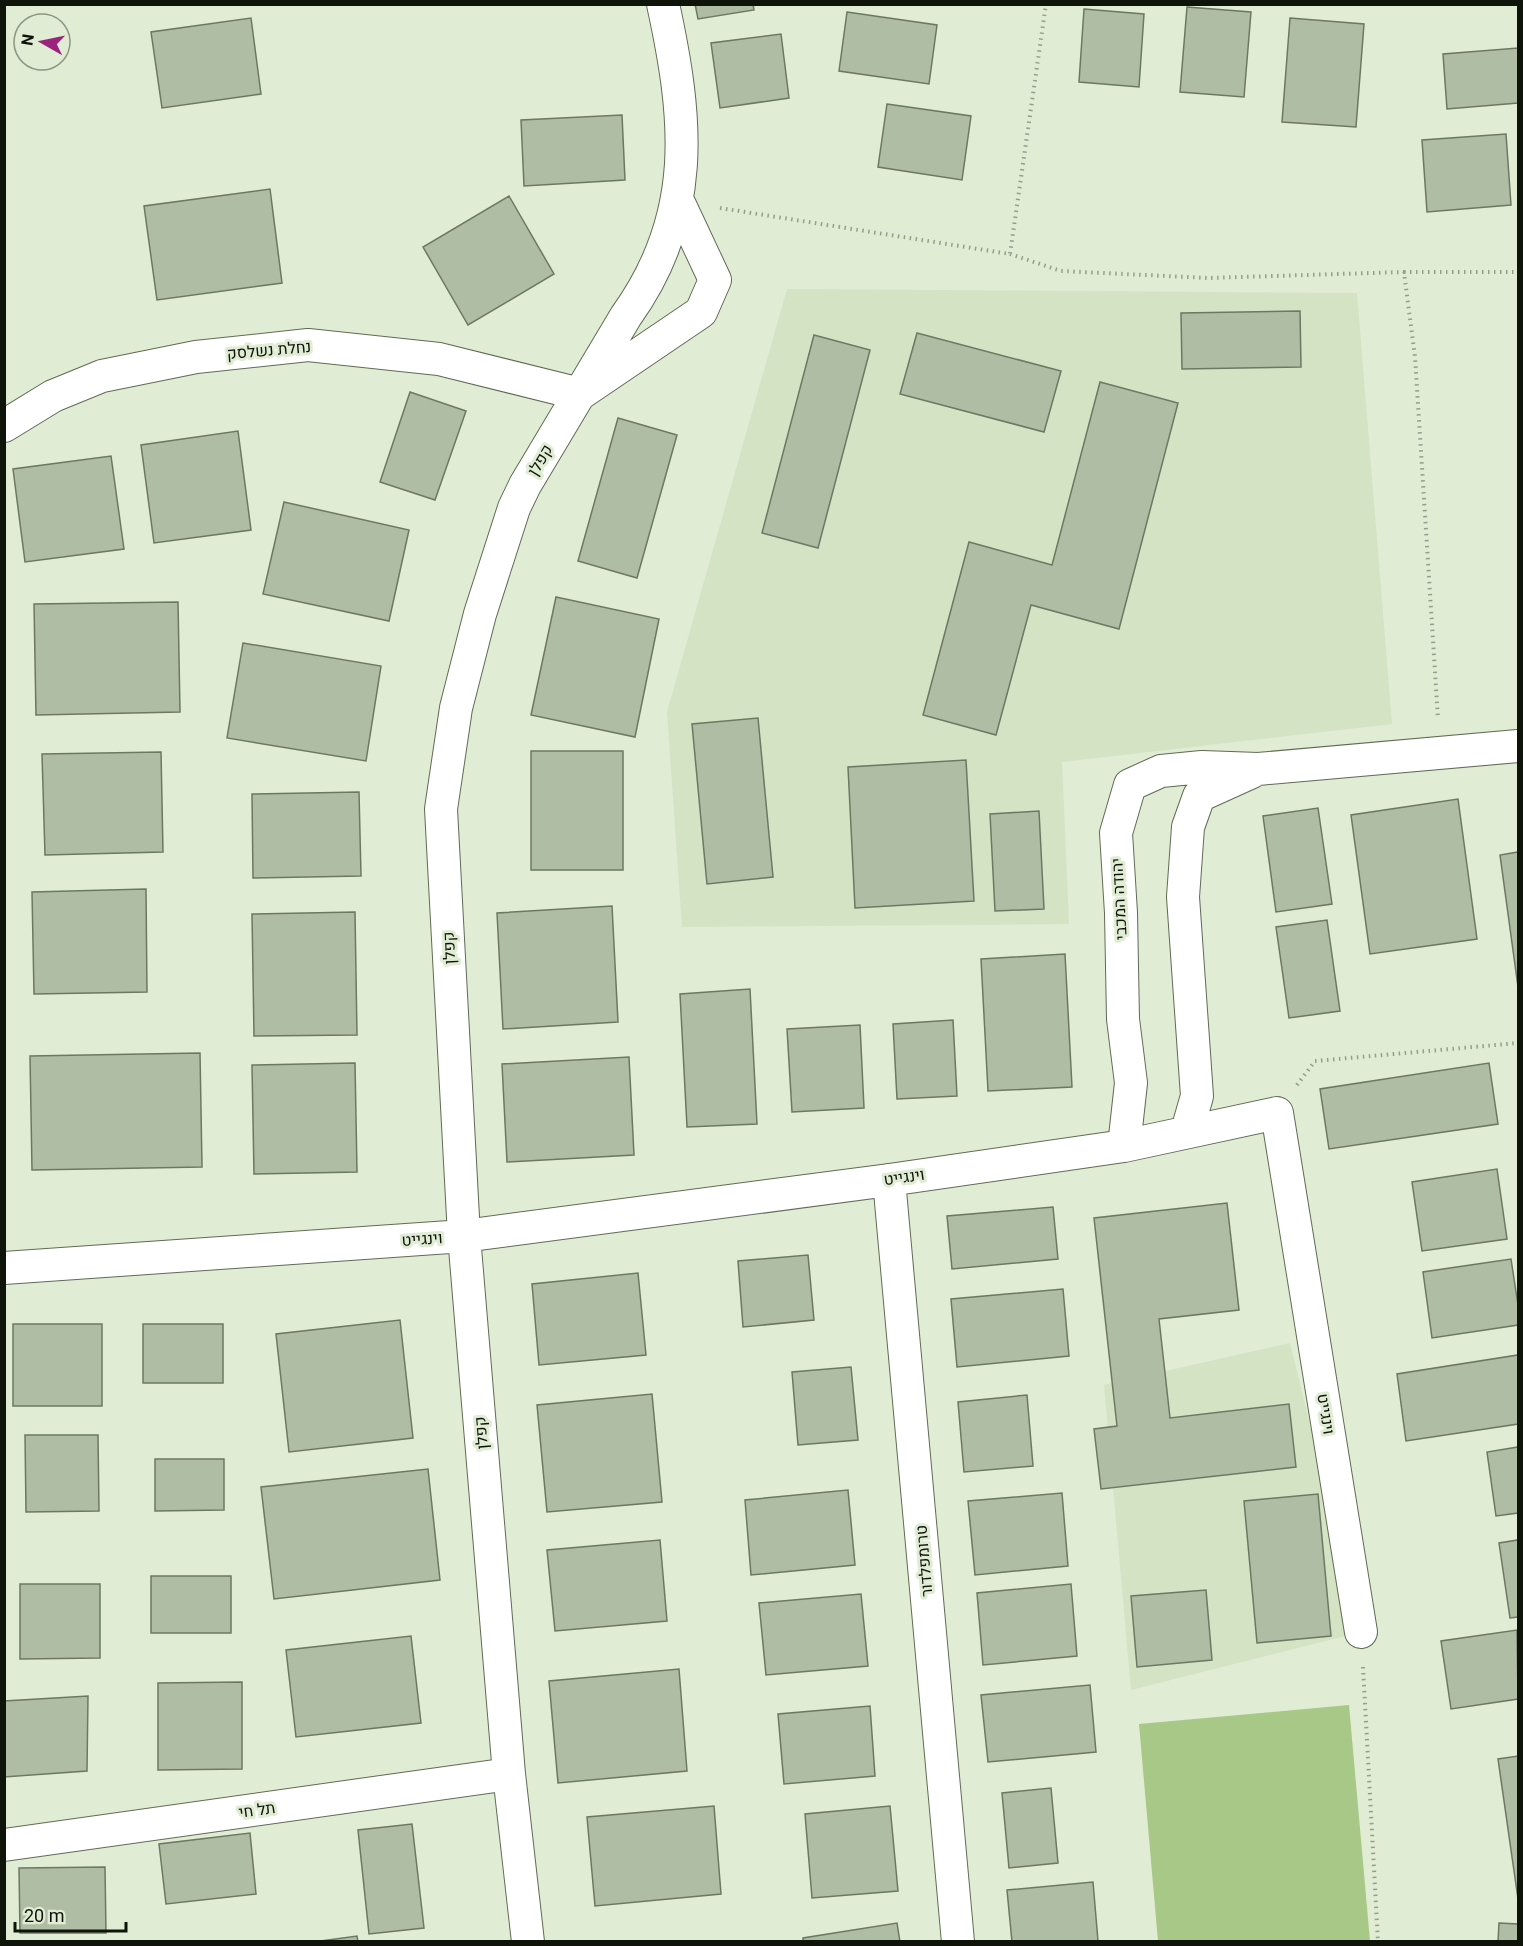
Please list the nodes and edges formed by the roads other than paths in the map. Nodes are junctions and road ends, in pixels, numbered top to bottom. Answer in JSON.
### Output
{"nodes":[{"id":1,"x":663,"y":4,"type":"edge"},
{"id":2,"x":678,"y":201,"type":"junction"},
{"id":3,"x":580,"y":394,"type":"junction"},
{"id":4,"x":4,"y":426,"type":"edge"},
{"id":5,"x":1518,"y":746,"type":"edge"},
{"id":6,"x":1258,"y":769,"type":"junction"},
{"id":7,"x":1187,"y":1131,"type":"junction"},
{"id":8,"x":1124,"y":1146,"type":"junction"},
{"id":9,"x":889,"y":1180,"type":"junction"},
{"id":10,"x":464,"y":1236,"type":"junction"},
{"id":11,"x":4,"y":1268,"type":"edge"},
{"id":12,"x":1361,"y":1632,"type":"road end"},
{"id":13,"x":509,"y":1774,"type":"junction"},
{"id":14,"x":4,"y":1845,"type":"edge"},
{"id":15,"x":528,"y":1941,"type":"edge"},
{"id":16,"x":958,"y":1941,"type":"edge"}],
"edges":[{"from":1,"to":2,"type":"street","name":"קפלן"},
{"from":2,"to":3,"type":"street","name":"קפלן"},
{"from":2,"to":3,"type":"street"},
{"from":3,"to":4,"type":"street","name":"נחלת נשלסק"},
{"from":3,"to":10,"type":"street","name":"קפלן"},
{"from":5,"to":6,"type":"street","name":"יהודה המכבי"},
{"from":6,"to":7,"type":"street","name":"יהודה המכבי"},
{"from":6,"to":8,"type":"street","name":"יהודה המכבי"},
{"from":7,"to":8,"type":"street","name":"וינגייט"},
{"from":7,"to":12,"type":"street","name":"וינגייט"},
{"from":8,"to":9,"type":"street","name":"וינגייט"},
{"from":9,"to":10,"type":"street","name":"וינגייט"},
{"from":9,"to":16,"type":"street","name":"טרומפלדור"},
{"from":10,"to":11,"type":"street","name":"וינגייט"},
{"from":10,"to":13,"type":"street","name":"קפלן"},
{"from":13,"to":14,"type":"street","name":"תל חי"},
{"from":13,"to":15,"type":"street","name":"קפלן"}]}
